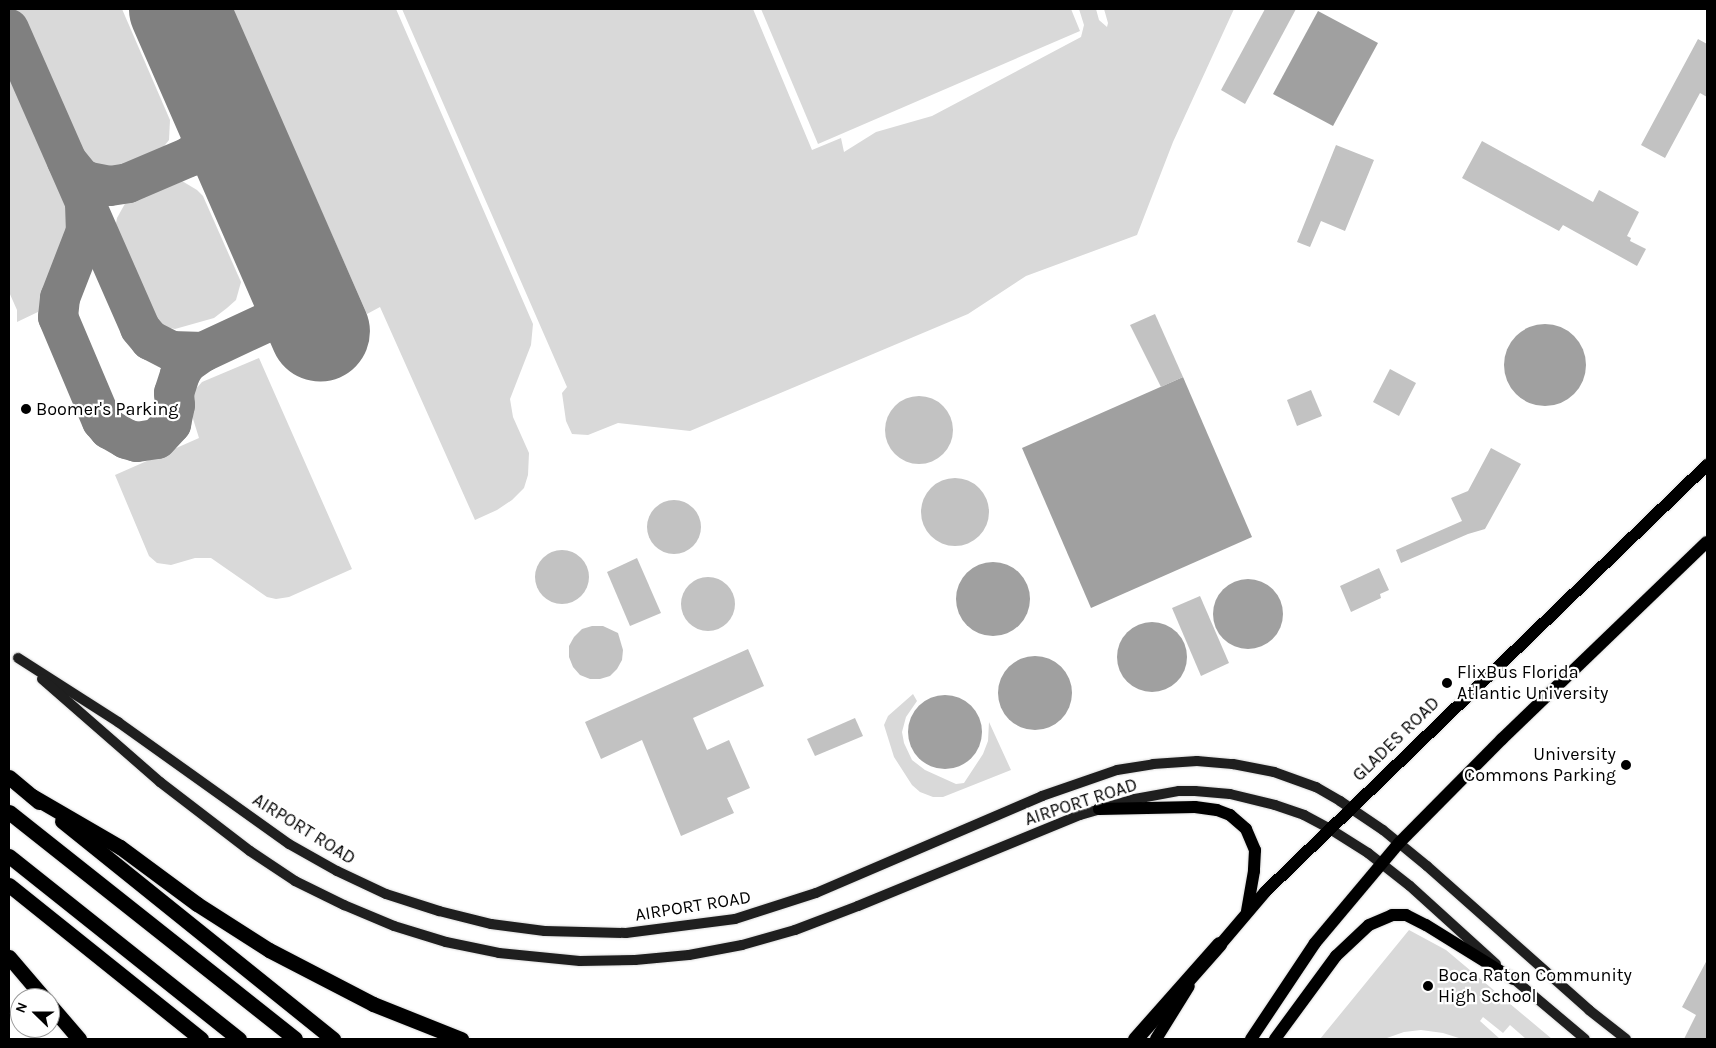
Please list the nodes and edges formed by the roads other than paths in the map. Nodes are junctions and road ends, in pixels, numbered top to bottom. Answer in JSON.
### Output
{"nodes":[{"id":1,"x":1707,"y":465,"type":"edge"},
{"id":2,"x":1707,"y":542,"type":"edge"},
{"id":3,"x":9,"y":650,"type":"edge"},
{"id":4,"x":18,"y":658,"type":"junction"},
{"id":5,"x":9,"y":777,"type":"edge"},
{"id":6,"x":32,"y":796,"type":"junction"},
{"id":7,"x":1351,"y":808,"type":"junction"},
{"id":8,"x":1099,"y":809,"type":"junction"},
{"id":9,"x":9,"y":812,"type":"edge"},
{"id":10,"x":1330,"y":829,"type":"junction"},
{"id":11,"x":1399,"y":843,"type":"junction"},
{"id":12,"x":9,"y":856,"type":"edge"},
{"id":13,"x":1381,"y":863,"type":"junction"},
{"id":14,"x":9,"y":885,"type":"edge"},
{"id":15,"x":1246,"y":912,"type":"junction"},
{"id":16,"x":1219,"y":944,"type":"junction"},
{"id":17,"x":9,"y":957,"type":"edge"},
{"id":18,"x":1513,"y":979,"type":"junction"},
{"id":19,"x":35,"y":988,"type":"edge"},
{"id":20,"x":60,"y":1017,"type":"edge"},
{"id":21,"x":79,"y":1039,"type":"edge"},
{"id":22,"x":201,"y":1039,"type":"edge"},
{"id":23,"x":239,"y":1039,"type":"edge"},
{"id":24,"x":295,"y":1039,"type":"edge"},
{"id":25,"x":333,"y":1039,"type":"edge"},
{"id":26,"x":461,"y":1039,"type":"edge"},
{"id":27,"x":1135,"y":1039,"type":"edge"},
{"id":28,"x":1156,"y":1039,"type":"edge"},
{"id":29,"x":1251,"y":1039,"type":"edge"},
{"id":30,"x":1275,"y":1039,"type":"edge"},
{"id":31,"x":1585,"y":1039,"type":"edge"},
{"id":32,"x":1626,"y":1039,"type":"edge"}],
"edges":[{"from":1,"to":7,"type":"main road","name":"GLADES ROAD"},
{"from":2,"to":11,"type":"main road"},
{"from":3,"to":4,"type":"street","name":"AIRPORT ROAD"},
{"from":4,"to":7,"type":"street","name":"AIRPORT ROAD"},
{"from":4,"to":8,"type":"street","name":"AIRPORT ROAD"},
{"from":5,"to":6,"type":"highway"},
{"from":6,"to":25,"type":"highway"},
{"from":6,"to":26,"type":"highway"},
{"from":7,"to":10,"type":"main road","name":"GLADES ROAD"},
{"from":7,"to":11,"type":"street","name":"AIRPORT ROAD"},
{"from":8,"to":10,"type":"street","name":"AIRPORT ROAD"},
{"from":8,"to":15,"type":"main road"},
{"from":9,"to":24,"type":"highway"},
{"from":10,"to":13,"type":"street","name":"AIRPORT ROAD"},
{"from":10,"to":15,"type":"main road","name":"GLADES ROAD"},
{"from":11,"to":13,"type":"main road"},
{"from":11,"to":32,"type":"street","name":"AIRPORT ROAD"},
{"from":12,"to":23,"type":"highway"},
{"from":13,"to":18,"type":"street","name":"AIRPORT ROAD"},
{"from":13,"to":29,"type":"main road"},
{"from":14,"to":22,"type":"highway"},
{"from":15,"to":16,"type":"main road","name":"GLADES ROAD"},
{"from":16,"to":27,"type":"highway"},
{"from":16,"to":28,"type":"main road","name":"GLADES ROAD"},
{"from":17,"to":19,"type":"highway"},
{"from":18,"to":30,"type":"main road"},
{"from":18,"to":31,"type":"street","name":"AIRPORT ROAD"},
{"from":20,"to":21,"type":"highway"}]}
